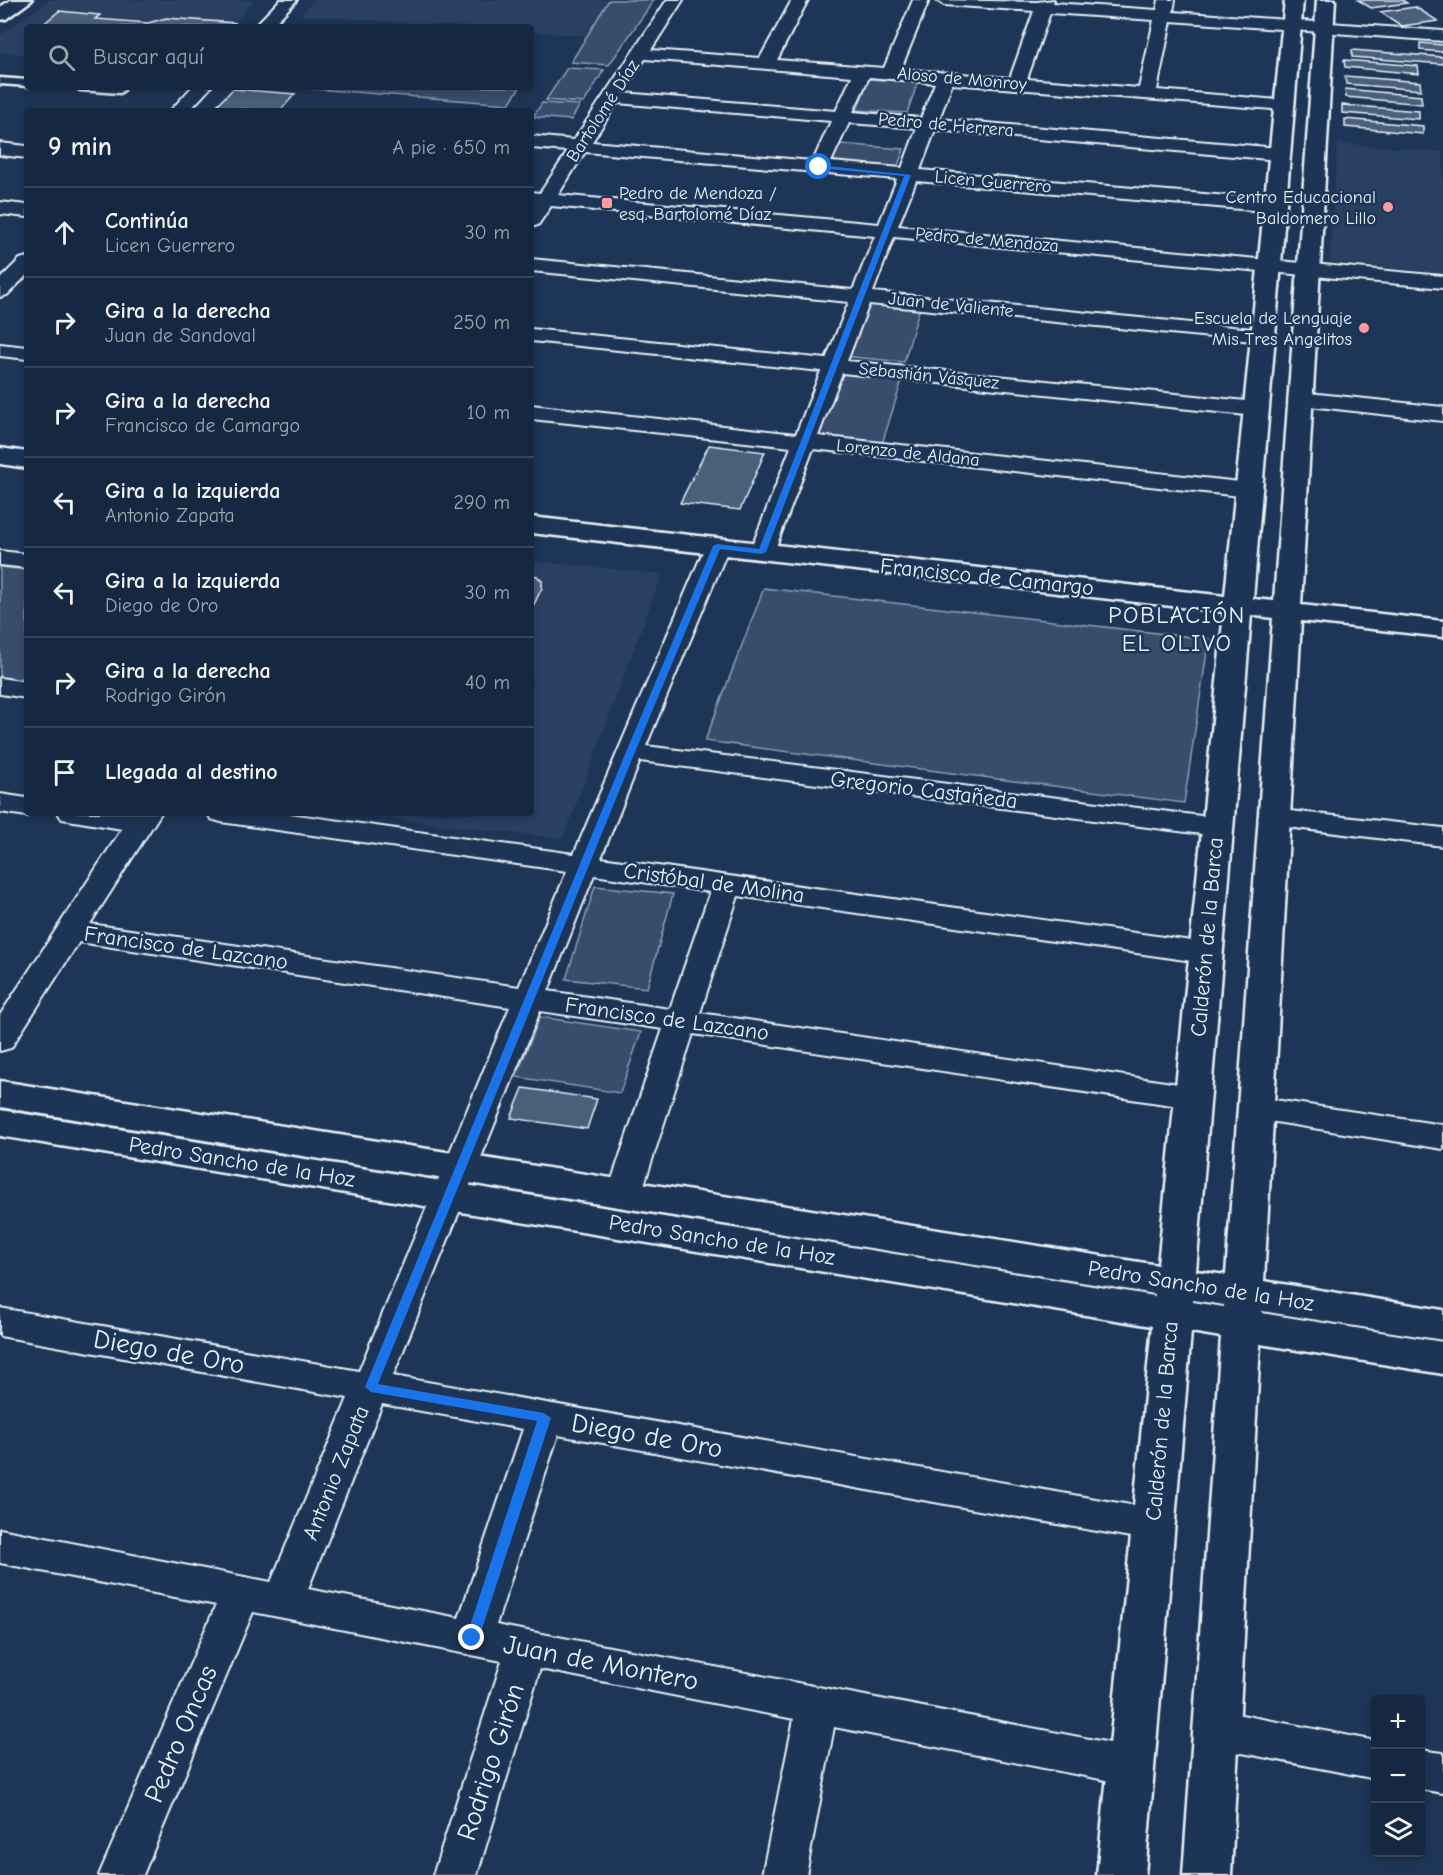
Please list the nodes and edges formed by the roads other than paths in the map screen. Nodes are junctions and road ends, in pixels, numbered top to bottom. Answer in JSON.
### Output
{"nodes":[{"id":1,"x":23,"y":0,"type":"edge"},
{"id":2,"x":289,"y":0,"type":"edge"},
{"id":3,"x":675,"y":0,"type":"edge"},
{"id":4,"x":800,"y":0,"type":"edge"},
{"id":5,"x":921,"y":0,"type":"edge"},
{"id":6,"x":944,"y":0,"type":"edge"},
{"id":7,"x":1326,"y":0,"type":"edge"},
{"id":8,"x":1044,"y":4,"type":"edge"},
{"id":9,"x":1165,"y":8,"type":"edge"},
{"id":10,"x":1293,"y":13,"type":"edge"},
{"id":11,"x":0,"y":15,"type":"edge"},
{"id":12,"x":265,"y":24,"type":"edge"},
{"id":13,"x":1324,"y":27,"type":"junction"},
{"id":14,"x":1443,"y":36,"type":"edge"},
{"id":15,"x":640,"y":54,"type":"junction"},
{"id":16,"x":766,"y":64,"type":"junction"},
{"id":17,"x":864,"y":72,"type":"junction"},
{"id":18,"x":890,"y":74,"type":"junction"},
{"id":19,"x":946,"y":78,"type":"junction"},
{"id":20,"x":0,"y":81,"type":"edge"},
{"id":21,"x":24,"y":83,"type":"edge"},
{"id":22,"x":1017,"y":84,"type":"junction"},
{"id":23,"x":199,"y":90,"type":"edge"},
{"id":24,"x":1146,"y":94,"type":"junction"},
{"id":25,"x":612,"y":96,"type":"junction"},
{"id":26,"x":1284,"y":105,"type":"junction"},
{"id":27,"x":181,"y":108,"type":"edge"},
{"id":28,"x":843,"y":117,"type":"junction"},
{"id":29,"x":928,"y":124,"type":"junction"},
{"id":30,"x":534,"y":142,"type":"edge"},
{"id":31,"x":580,"y":146,"type":"junction"},
{"id":32,"x":0,"y":149,"type":"edge"},
{"id":33,"x":24,"y":152,"type":"edge"},
{"id":34,"x":1280,"y":154,"type":"junction"},
{"id":35,"x":819,"y":167,"type":"junction"},
{"id":36,"x":908,"y":175,"type":"junction"},
{"id":37,"x":538,"y":199,"type":"edge"},
{"id":38,"x":1275,"y":206,"type":"junction"},
{"id":39,"x":0,"y":208,"type":"edge"},
{"id":40,"x":24,"y":211,"type":"edge"},
{"id":41,"x":886,"y":231,"type":"junction"},
{"id":42,"x":534,"y":264,"type":"edge"},
{"id":43,"x":1269,"y":266,"type":"junction"},
{"id":44,"x":1308,"y":270,"type":"junction"},
{"id":45,"x":1443,"y":282,"type":"edge"},
{"id":46,"x":861,"y":297,"type":"junction"},
{"id":47,"x":534,"y":335,"type":"edge"},
{"id":48,"x":1263,"y":336,"type":"junction"},
{"id":49,"x":0,"y":350,"type":"edge"},
{"id":50,"x":24,"y":353,"type":"edge"},
{"id":51,"x":834,"y":366,"type":"junction"},
{"id":52,"x":1299,"y":399,"type":"junction"},
{"id":53,"x":1256,"y":409,"type":"junction"},
{"id":54,"x":534,"y":412,"type":"edge"},
{"id":55,"x":1443,"y":414,"type":"edge"},
{"id":56,"x":0,"y":437,"type":"edge"},
{"id":57,"x":24,"y":441,"type":"edge"},
{"id":58,"x":805,"y":442,"type":"junction"},
{"id":59,"x":0,"y":456,"type":"edge"},
{"id":60,"x":24,"y":460,"type":"edge"},
{"id":61,"x":1249,"y":490,"type":"junction"},
{"id":62,"x":534,"y":504,"type":"edge"},
{"id":63,"x":534,"y":525,"type":"edge"},
{"id":64,"x":766,"y":541,"type":"junction"},
{"id":65,"x":717,"y":546,"type":"junction"},
{"id":66,"x":0,"y":558,"type":"edge"},
{"id":67,"x":24,"y":561,"type":"edge"},
{"id":68,"x":1239,"y":595,"type":"junction"},
{"id":69,"x":1286,"y":600,"type":"junction"},
{"id":70,"x":1443,"y":606,"type":"edge"},
{"id":71,"x":1443,"y":629,"type":"edge"},
{"id":72,"x":630,"y":752,"type":"junction"},
{"id":73,"x":0,"y":803,"type":"edge"},
{"id":74,"x":24,"y":807,"type":"edge"},
{"id":75,"x":115,"y":816,"type":"edge"},
{"id":76,"x":265,"y":816,"type":"edge"},
{"id":77,"x":143,"y":818,"type":"edge"},
{"id":78,"x":1272,"y":818,"type":"junction"},
{"id":79,"x":339,"y":821,"type":"edge"},
{"id":80,"x":1218,"y":827,"type":"junction"},
{"id":81,"x":1443,"y":837,"type":"edge"},
{"id":82,"x":584,"y":864,"type":"junction"},
{"id":83,"x":727,"y":885,"type":"junction"},
{"id":84,"x":70,"y":931,"type":"junction"},
{"id":85,"x":1206,"y":953,"type":"junction"},
{"id":86,"x":530,"y":999,"type":"junction"},
{"id":87,"x":681,"y":1021,"type":"junction"},
{"id":88,"x":0,"y":1040,"type":"edge"},
{"id":89,"x":0,"y":1094,"type":"edge"},
{"id":90,"x":1192,"y":1097,"type":"junction"},
{"id":91,"x":1255,"y":1109,"type":"junction"},
{"id":92,"x":0,"y":1123,"type":"edge"},
{"id":93,"x":1443,"y":1137,"type":"edge"},
{"id":94,"x":455,"y":1182,"type":"junction"},
{"id":95,"x":624,"y":1194,"type":"junction"},
{"id":96,"x":1174,"y":1298,"type":"junction"},
{"id":97,"x":1242,"y":1309,"type":"junction"},
{"id":98,"x":0,"y":1322,"type":"edge"},
{"id":99,"x":1443,"y":1325,"type":"edge"},
{"id":100,"x":1443,"y":1358,"type":"edge"},
{"id":101,"x":371,"y":1387,"type":"junction"},
{"id":102,"x":544,"y":1418,"type":"junction"},
{"id":103,"x":1153,"y":1525,"type":"junction"},
{"id":104,"x":0,"y":1546,"type":"edge"},
{"id":105,"x":241,"y":1593,"type":"junction"},
{"id":106,"x":283,"y":1601,"type":"junction"},
{"id":107,"x":472,"y":1638,"type":"junction"},
{"id":108,"x":526,"y":1649,"type":"junction"},
{"id":109,"x":818,"y":1705,"type":"junction"},
{"id":110,"x":1216,"y":1729,"type":"junction"},
{"id":111,"x":1371,"y":1759,"type":"edge"},
{"id":112,"x":1131,"y":1766,"type":"junction"},
{"id":113,"x":1425,"y":1770,"type":"edge"},
{"id":114,"x":1443,"y":1773,"type":"edge"},
{"id":115,"x":121,"y":1875,"type":"edge"},
{"id":116,"x":455,"y":1875,"type":"edge"},
{"id":117,"x":784,"y":1875,"type":"edge"},
{"id":118,"x":1121,"y":1875,"type":"edge"},
{"id":119,"x":1207,"y":1875,"type":"edge"}],
"edges":[{"from":1,"to":11,"type":"street"},
{"from":2,"to":12,"type":"street"},
{"from":3,"to":15,"type":"street","name":"Bartolomé Díaz"},
{"from":4,"to":16,"type":"street"},
{"from":5,"to":18,"type":"street"},
{"from":6,"to":8,"type":"street"},
{"from":7,"to":13,"type":"street"},
{"from":8,"to":9,"type":"street"},
{"from":8,"to":22,"type":"street"},
{"from":9,"to":10,"type":"street"},
{"from":9,"to":24,"type":"street"},
{"from":10,"to":13,"type":"street"},
{"from":10,"to":26,"type":"street","name":"Calderón de la Barca"},
{"from":13,"to":14,"type":"street"},
{"from":13,"to":44,"type":"street"},
{"from":15,"to":16,"type":"street","name":"Aloso de Monroy"},
{"from":15,"to":25,"type":"street","name":"Bartolomé Díaz"},
{"from":16,"to":17,"type":"street","name":"Aloso de Monroy"},
{"from":17,"to":18,"type":"street","name":"Aloso de Monroy"},
{"from":17,"to":28,"type":"street"},
{"from":18,"to":19,"type":"street","name":"Aloso de Monroy"},
{"from":19,"to":22,"type":"street","name":"Aloso de Monroy"},
{"from":19,"to":29,"type":"street"},
{"from":20,"to":21,"type":"lane"},
{"from":22,"to":24,"type":"street","name":"Aloso de Monroy"},
{"from":23,"to":27,"type":"street"},
{"from":24,"to":26,"type":"street","name":"Aloso de Monroy"},
{"from":25,"to":28,"type":"street","name":"Pedro de Herrera"},
{"from":25,"to":31,"type":"street","name":"Bartolomé Díaz"},
{"from":26,"to":34,"type":"street","name":"Calderón de la Barca"},
{"from":28,"to":29,"type":"street","name":"Pedro de Herrera"},
{"from":28,"to":35,"type":"street"},
{"from":29,"to":34,"type":"street","name":"Pedro de Herrera"},
{"from":29,"to":36,"type":"street"},
{"from":30,"to":31,"type":"street","name":"Licen Guerrero"},
{"from":31,"to":35,"type":"street","name":"Licen Guerrero"},
{"from":31,"to":37,"type":"street","name":"Bartolomé Díaz"},
{"from":32,"to":33,"type":"street"},
{"from":34,"to":38,"type":"street","name":"Calderón de la Barca"},
{"from":35,"to":36,"type":"street","name":"Licen Guerrero"},
{"from":36,"to":38,"type":"street","name":"Licen Guerrero"},
{"from":36,"to":41,"type":"street"},
{"from":37,"to":41,"type":"street","name":"Pedro de Mendoza"},
{"from":38,"to":43,"type":"street","name":"Calderón de la Barca"},
{"from":39,"to":40,"type":"street"},
{"from":41,"to":43,"type":"street","name":"Pedro de Mendoza"},
{"from":41,"to":46,"type":"street"},
{"from":42,"to":46,"type":"street","name":"Juan de Valiente"},
{"from":43,"to":44,"type":"street","name":"Pedro de Mendoza"},
{"from":43,"to":48,"type":"street","name":"Calderón de la Barca"},
{"from":44,"to":45,"type":"street","name":"Pedro de Mendoza"},
{"from":44,"to":52,"type":"street"},
{"from":46,"to":48,"type":"street","name":"Juan de Valiente"},
{"from":46,"to":51,"type":"street"},
{"from":47,"to":51,"type":"street","name":"Sebastián Vásquez"},
{"from":48,"to":53,"type":"street","name":"Calderón de la Barca"},
{"from":49,"to":50,"type":"street"},
{"from":51,"to":53,"type":"street","name":"Sebastián Vásquez"},
{"from":51,"to":58,"type":"street"},
{"from":52,"to":55,"type":"street"},
{"from":52,"to":69,"type":"street"},
{"from":53,"to":61,"type":"street","name":"Calderón de la Barca"},
{"from":54,"to":58,"type":"street","name":"Lorenzo de Aldana"},
{"from":56,"to":57,"type":"street"},
{"from":58,"to":61,"type":"street","name":"Lorenzo de Aldana"},
{"from":58,"to":64,"type":"street"},
{"from":59,"to":60,"type":"street"},
{"from":61,"to":68,"type":"street","name":"Calderón de la Barca"},
{"from":62,"to":64,"type":"street","name":"Francisco de Camargo"},
{"from":63,"to":65,"type":"street","name":"Francisco de Camargo"},
{"from":64,"to":65,"type":"street","name":"Francisco de Camargo"},
{"from":64,"to":68,"type":"street","name":"Francisco de Camargo"},
{"from":65,"to":72,"type":"street","name":"Antonio Zapata"},
{"from":66,"to":67,"type":"street"},
{"from":68,"to":69,"type":"street","name":"Francisco de Camargo"},
{"from":68,"to":80,"type":"street","name":"Calderón de la Barca"},
{"from":69,"to":70,"type":"street","name":"Francisco de Camargo"},
{"from":69,"to":71,"type":"street","name":"Francisco de Camargo"},
{"from":69,"to":78,"type":"street"},
{"from":72,"to":80,"type":"street","name":"Gregorio Castañeda"},
{"from":72,"to":82,"type":"street","name":"Antonio Zapata"},
{"from":73,"to":74,"type":"street"},
{"from":75,"to":77,"type":"street"},
{"from":76,"to":79,"type":"street","name":"Cristóbal de Molina"},
{"from":77,"to":84,"type":"street"},
{"from":78,"to":81,"type":"street"},
{"from":78,"to":91,"type":"street"},
{"from":79,"to":82,"type":"street","name":"Cristóbal de Molina"},
{"from":80,"to":85,"type":"street","name":"Calderón de la Barca"},
{"from":82,"to":83,"type":"street","name":"Cristóbal de Molina"},
{"from":82,"to":86,"type":"street","name":"Antonio Zapata"},
{"from":83,"to":85,"type":"street","name":"Cristóbal de Molina"},
{"from":83,"to":87,"type":"street"},
{"from":84,"to":86,"type":"street","name":"Francisco de Lazcano"},
{"from":84,"to":88,"type":"street"},
{"from":85,"to":90,"type":"street","name":"Calderón de la Barca"},
{"from":86,"to":87,"type":"street","name":"Francisco de Lazcano"},
{"from":86,"to":94,"type":"street","name":"Antonio Zapata"},
{"from":87,"to":90,"type":"street","name":"Francisco de Lazcano"},
{"from":87,"to":95,"type":"street"},
{"from":89,"to":94,"type":"street","name":"Pedro Sancho de la Hoz"},
{"from":90,"to":96,"type":"street","name":"Calderón de la Barca"},
{"from":91,"to":93,"type":"street"},
{"from":91,"to":97,"type":"street"},
{"from":92,"to":94,"type":"street","name":"Pedro Sancho de la Hoz"},
{"from":94,"to":95,"type":"street","name":"Pedro Sancho de la Hoz"},
{"from":94,"to":96,"type":"street","name":"Pedro Sancho de la Hoz"},
{"from":94,"to":101,"type":"street","name":"Antonio Zapata"},
{"from":95,"to":96,"type":"street","name":"Pedro Sancho de la Hoz"},
{"from":96,"to":97,"type":"street","name":"Pedro Sancho de la Hoz"},
{"from":96,"to":103,"type":"street","name":"Calderón de la Barca"},
{"from":97,"to":99,"type":"street","name":"Pedro Sancho de la Hoz"},
{"from":97,"to":100,"type":"street","name":"Pedro Sancho de la Hoz"},
{"from":97,"to":110,"type":"street"},
{"from":98,"to":101,"type":"street","name":"Diego de Oro"},
{"from":101,"to":102,"type":"street","name":"Diego de Oro"},
{"from":101,"to":106,"type":"street","name":"Antonio Zapata"},
{"from":102,"to":103,"type":"street","name":"Diego de Oro"},
{"from":102,"to":107,"type":"street"},
{"from":103,"to":112,"type":"street","name":"Calderón de la Barca"},
{"from":104,"to":105,"type":"street","name":"Juan de Montero"},
{"from":105,"to":106,"type":"street","name":"Juan de Montero"},
{"from":105,"to":115,"type":"street","name":"Pedro Oncas"},
{"from":106,"to":107,"type":"street","name":"Juan de Montero"},
{"from":107,"to":108,"type":"street","name":"Juan de Montero"},
{"from":108,"to":109,"type":"street","name":"Juan de Montero"},
{"from":108,"to":116,"type":"street","name":"Rodrigo Girón"},
{"from":109,"to":112,"type":"street","name":"Juan de Montero"},
{"from":109,"to":117,"type":"street"},
{"from":110,"to":111,"type":"street"},
{"from":110,"to":119,"type":"street"},
{"from":112,"to":118,"type":"street","name":"Calderón de la Barca"},
{"from":113,"to":114,"type":"street"}]}
